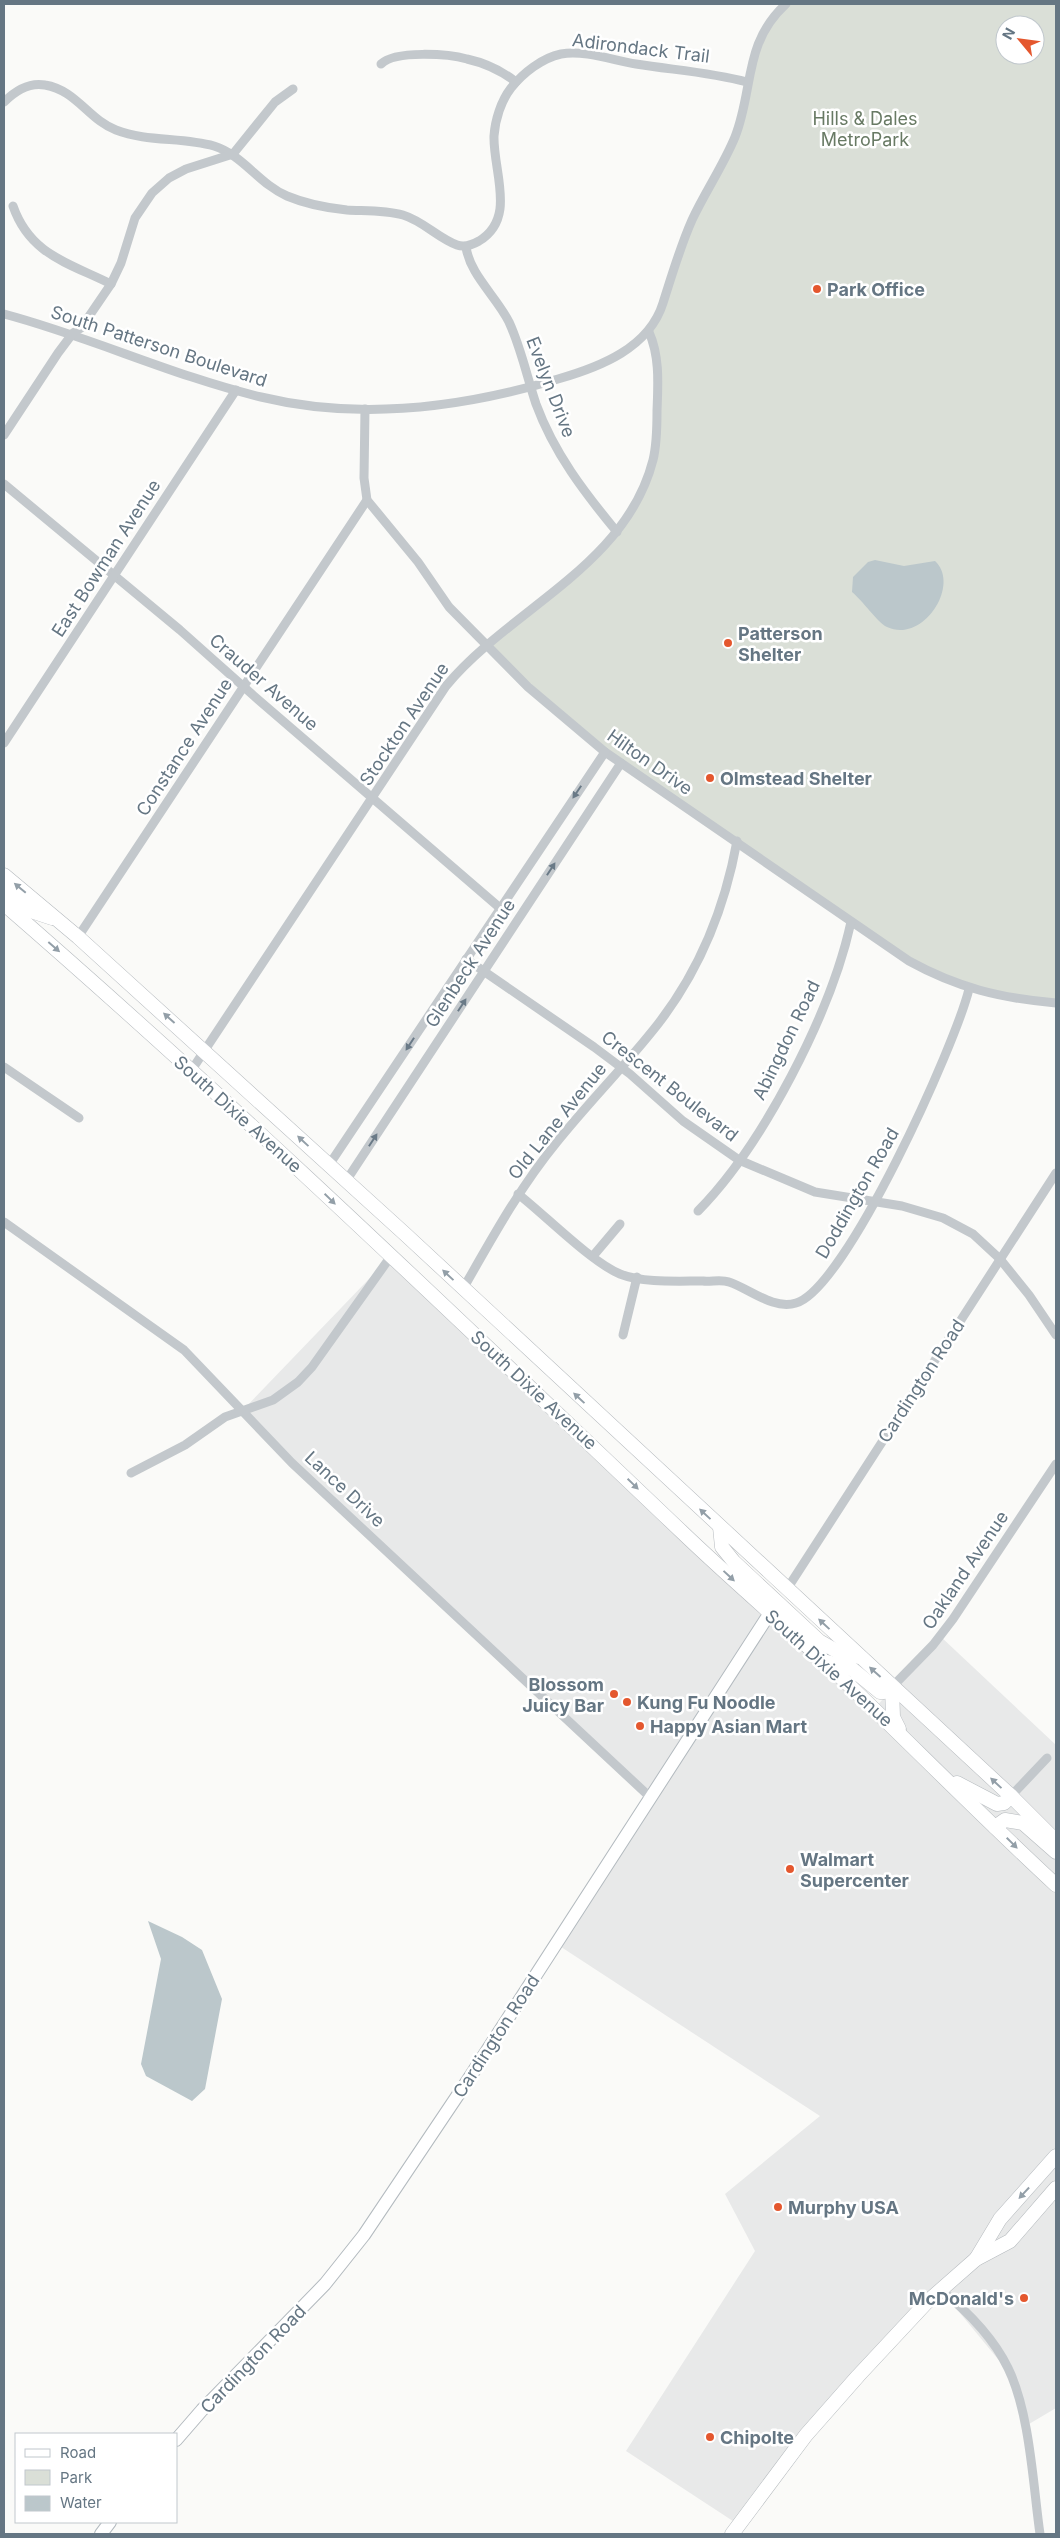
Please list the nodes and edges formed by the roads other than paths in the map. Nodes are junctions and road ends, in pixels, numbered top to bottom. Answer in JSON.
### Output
{"nodes":[{"id":1,"x":786,"y":4,"type":"edge"},
{"id":2,"x":381,"y":64,"type":"dead end"},
{"id":3,"x":516,"y":82,"type":"junction"},
{"id":4,"x":747,"y":82,"type":"junction"},
{"id":5,"x":293,"y":89,"type":"dead end"},
{"id":6,"x":4,"y":102,"type":"edge"},
{"id":7,"x":233,"y":154,"type":"junction"},
{"id":8,"x":13,"y":206,"type":"dead end"},
{"id":9,"x":466,"y":247,"type":"junction"},
{"id":10,"x":111,"y":284,"type":"junction"},
{"id":11,"x":4,"y":314,"type":"edge"},
{"id":12,"x":648,"y":332,"type":"junction"},
{"id":13,"x":72,"y":333,"type":"junction"},
{"id":14,"x":531,"y":387,"type":"junction"},
{"id":15,"x":236,"y":390,"type":"junction"},
{"id":16,"x":365,"y":409,"type":"junction"},
{"id":17,"x":4,"y":435,"type":"edge"},
{"id":18,"x":4,"y":484,"type":"edge"},
{"id":19,"x":367,"y":500,"type":"junction"},
{"id":20,"x":616,"y":532,"type":"junction"},
{"id":21,"x":114,"y":577,"type":"junction"},
{"id":22,"x":487,"y":644,"type":"junction"},
{"id":23,"x":244,"y":686,"type":"junction"},
{"id":24,"x":4,"y":743,"type":"edge"},
{"id":25,"x":605,"y":752,"type":"junction"},
{"id":26,"x":621,"y":762,"type":"junction"},
{"id":27,"x":373,"y":798,"type":"junction"},
{"id":28,"x":737,"y":841,"type":"junction"},
{"id":29,"x":4,"y":875,"type":"edge"},
{"id":30,"x":4,"y":891,"type":"edge"},
{"id":31,"x":4,"y":904,"type":"edge"},
{"id":32,"x":500,"y":908,"type":"junction"},
{"id":33,"x":58,"y":920,"type":"junction"},
{"id":34,"x":851,"y":922,"type":"junction"},
{"id":35,"x":78,"y":936,"type":"junction"},
{"id":36,"x":466,"y":959,"type":"junction"},
{"id":37,"x":484,"y":972,"type":"junction"},
{"id":38,"x":970,"y":989,"type":"junction"},
{"id":39,"x":1056,"y":1002,"type":"edge"},
{"id":40,"x":205,"y":1051,"type":"junction"},
{"id":41,"x":4,"y":1066,"type":"edge"},
{"id":42,"x":622,"y":1068,"type":"junction"},
{"id":43,"x":191,"y":1071,"type":"junction"},
{"id":44,"x":79,"y":1118,"type":"dead end"},
{"id":45,"x":740,"y":1160,"type":"junction"},
{"id":46,"x":329,"y":1165,"type":"junction"},
{"id":47,"x":1056,"y":1173,"type":"edge"},
{"id":48,"x":346,"y":1181,"type":"junction"},
{"id":49,"x":518,"y":1194,"type":"junction"},
{"id":50,"x":875,"y":1201,"type":"junction"},
{"id":51,"x":698,"y":1211,"type":"dead end"},
{"id":52,"x":4,"y":1222,"type":"edge"},
{"id":53,"x":620,"y":1224,"type":"dead end"},
{"id":54,"x":391,"y":1256,"type":"junction"},
{"id":55,"x":593,"y":1256,"type":"junction"},
{"id":56,"x":1000,"y":1260,"type":"junction"},
{"id":57,"x":637,"y":1277,"type":"junction"},
{"id":58,"x":463,"y":1289,"type":"junction"},
{"id":59,"x":623,"y":1335,"type":"dead end"},
{"id":60,"x":1056,"y":1335,"type":"edge"},
{"id":61,"x":242,"y":1411,"type":"junction"},
{"id":62,"x":1056,"y":1464,"type":"edge"},
{"id":63,"x":132,"y":1473,"type":"dead end"},
{"id":64,"x":720,"y":1528,"type":"junction"},
{"id":65,"x":787,"y":1590,"type":"junction"},
{"id":66,"x":773,"y":1608,"type":"junction"},
{"id":67,"x":859,"y":1658,"type":"junction"},
{"id":68,"x":824,"y":1661,"type":"junction"},
{"id":69,"x":892,"y":1687,"type":"junction"},
{"id":70,"x":902,"y":1735,"type":"junction"},
{"id":71,"x":1047,"y":1758,"type":"dead end"},
{"id":72,"x":943,"y":1776,"type":"junction"},
{"id":73,"x":1011,"y":1796,"type":"junction"},
{"id":74,"x":651,"y":1798,"type":"junction"},
{"id":75,"x":995,"y":1827,"type":"junction"},
{"id":76,"x":1056,"y":1841,"type":"edge"},
{"id":77,"x":1056,"y":1852,"type":"edge"},
{"id":78,"x":1056,"y":1885,"type":"edge"},
{"id":79,"x":1056,"y":2156,"type":"edge"},
{"id":80,"x":1056,"y":2188,"type":"edge"},
{"id":81,"x":976,"y":2259,"type":"junction"},
{"id":82,"x":940,"y":2290,"type":"junction"},
{"id":83,"x":178,"y":2438,"type":"edge"},
{"id":84,"x":109,"y":2523,"type":"edge"},
{"id":85,"x":101,"y":2534,"type":"edge"},
{"id":86,"x":732,"y":2534,"type":"edge"},
{"id":87,"x":1040,"y":2534,"type":"edge"}],
"edges":[{"from":1,"to":4,"type":"street","name":"South Patterson Boulevard"},
{"from":2,"to":3,"type":"street"},
{"from":3,"to":4,"type":"street","name":"Adirondack Trail"},
{"from":3,"to":9,"type":"street","name":"Adirondack Trail"},
{"from":4,"to":12,"type":"street","name":"South Patterson Boulevard"},
{"from":5,"to":7,"type":"street"},
{"from":6,"to":7,"type":"street"},
{"from":7,"to":9,"type":"street"},
{"from":7,"to":10,"type":"street"},
{"from":8,"to":10,"type":"street"},
{"from":9,"to":14,"type":"street","name":"Evelyn Drive"},
{"from":10,"to":13,"type":"street"},
{"from":11,"to":13,"type":"street","name":"South Patterson Boulevard"},
{"from":12,"to":14,"type":"street","name":"South Patterson Boulevard"},
{"from":12,"to":20,"type":"street","name":"Stockton Avenue"},
{"from":13,"to":15,"type":"street","name":"South Patterson Boulevard"},
{"from":13,"to":17,"type":"street"},
{"from":14,"to":16,"type":"street","name":"South Patterson Boulevard"},
{"from":14,"to":20,"type":"street","name":"Evelyn Drive"},
{"from":15,"to":16,"type":"street","name":"South Patterson Boulevard"},
{"from":15,"to":21,"type":"street","name":"East Bowman Avenue"},
{"from":16,"to":19,"type":"street"},
{"from":18,"to":21,"type":"street","name":"Crauder Avenue"},
{"from":19,"to":22,"type":"street","name":"Hilton Drive"},
{"from":19,"to":23,"type":"street","name":"Constance Avenue"},
{"from":20,"to":22,"type":"street","name":"Stockton Avenue"},
{"from":21,"to":23,"type":"street","name":"Crauder Avenue"},
{"from":21,"to":24,"type":"street","name":"East Bowman Avenue"},
{"from":22,"to":25,"type":"street","name":"Hilton Drive"},
{"from":22,"to":27,"type":"street","name":"Stockton Avenue"},
{"from":23,"to":27,"type":"street","name":"Crauder Avenue"},
{"from":23,"to":35,"type":"street","name":"Constance Avenue"},
{"from":25,"to":26,"type":"street","name":"Hilton Drive"},
{"from":25,"to":32,"type":"street","name":"Glenbeck Avenue","one_way":true},
{"from":26,"to":28,"type":"street","name":"Hilton Drive"},
{"from":37,"to":26,"type":"street","name":"Glenbeck Avenue","one_way":true},
{"from":27,"to":32,"type":"street","name":"Crauder Avenue"},
{"from":27,"to":40,"type":"street","name":"Stockton Avenue"},
{"from":28,"to":34,"type":"street","name":"Hilton Drive"},
{"from":28,"to":42,"type":"street","name":"Old Lane Avenue"},
{"from":33,"to":29,"type":"main road","name":"South Dixie Avenue","one_way":true},
{"from":30,"to":33,"type":"main road"},
{"from":31,"to":43,"type":"main road","name":"South Dixie Avenue","one_way":true},
{"from":32,"to":36,"type":"street","name":"Glenbeck Avenue"},
{"from":33,"to":35,"type":"main road","name":"South Dixie Avenue"},
{"from":34,"to":38,"type":"street","name":"Hilton Drive"},
{"from":34,"to":45,"type":"street","name":"Abingdon Road"},
{"from":40,"to":35,"type":"main road","name":"South Dixie Avenue","one_way":true},
{"from":36,"to":37,"type":"street","name":"Crescent Boulevard"},
{"from":36,"to":46,"type":"street","name":"Glenbeck Avenue","one_way":true},
{"from":37,"to":42,"type":"street","name":"Crescent Boulevard"},
{"from":48,"to":37,"type":"street","name":"Glenbeck Avenue","one_way":true},
{"from":38,"to":39,"type":"street","name":"Hilton Drive"},
{"from":38,"to":50,"type":"street","name":"Doddington Road"},
{"from":40,"to":43,"type":"street","name":"Stockton Avenue"},
{"from":46,"to":40,"type":"main road","name":"South Dixie Avenue","one_way":true},
{"from":41,"to":44,"type":"street"},
{"from":42,"to":45,"type":"street","name":"Crescent Boulevard"},
{"from":42,"to":49,"type":"street","name":"Old Lane Avenue"},
{"from":43,"to":54,"type":"main road","name":"South Dixie Avenue","one_way":true},
{"from":45,"to":50,"type":"street","name":"Crescent Boulevard"},
{"from":45,"to":51,"type":"street","name":"Abingdon Road"},
{"from":46,"to":48,"type":"main road","name":"South Dixie Avenue"},
{"from":47,"to":56,"type":"street","name":"Cardington Road"},
{"from":58,"to":48,"type":"main road","name":"South Dixie Avenue","one_way":true},
{"from":49,"to":55,"type":"street","name":"Doddington Road"},
{"from":49,"to":58,"type":"street","name":"Old Lane Avenue"},
{"from":50,"to":56,"type":"street","name":"Crescent Boulevard"},
{"from":50,"to":57,"type":"street","name":"Doddington Road"},
{"from":52,"to":61,"type":"street","name":"Lance Drive"},
{"from":53,"to":55,"type":"street"},
{"from":54,"to":61,"type":"street"},
{"from":54,"to":66,"type":"main road","name":"South Dixie Avenue","one_way":true},
{"from":55,"to":57,"type":"street","name":"Doddington Road"},
{"from":56,"to":60,"type":"street","name":"Crescent Boulevard"},
{"from":56,"to":65,"type":"street","name":"Cardington Road"},
{"from":57,"to":59,"type":"street"},
{"from":64,"to":58,"type":"main road","name":"South Dixie Avenue","one_way":true},
{"from":61,"to":63,"type":"street"},
{"from":61,"to":74,"type":"street","name":"Lance Drive"},
{"from":62,"to":69,"type":"street","name":"Oakland Avenue"},
{"from":64,"to":65,"type":"main road","name":"South Dixie Avenue"},
{"from":64,"to":66,"type":"main road"},
{"from":67,"to":65,"type":"main road","name":"South Dixie Avenue","one_way":true},
{"from":66,"to":67,"type":"main road"},
{"from":66,"to":68,"type":"main road","name":"South Dixie Avenue"},
{"from":66,"to":74,"type":"street","name":"Cardington Road"},
{"from":69,"to":67,"type":"main road","name":"South Dixie Avenue","one_way":true},
{"from":68,"to":69,"type":"main road"},
{"from":68,"to":70,"type":"main road","name":"South Dixie Avenue"},
{"from":69,"to":70,"type":"main road"},
{"from":73,"to":69,"type":"main road","name":"South Dixie Avenue","one_way":true},
{"from":70,"to":72,"type":"main road","name":"South Dixie Avenue"},
{"from":71,"to":73,"type":"street"},
{"from":72,"to":73,"type":"main road"},
{"from":72,"to":75,"type":"main road","name":"South Dixie Avenue"},
{"from":73,"to":76,"type":"main road","name":"South Dixie Avenue"},
{"from":74,"to":83,"type":"street","name":"Cardington Road"},
{"from":75,"to":77,"type":"main road"},
{"from":75,"to":78,"type":"main road","name":"South Dixie Avenue","one_way":true},
{"from":79,"to":81,"type":"main road","one_way":true},
{"from":80,"to":81,"type":"main road"},
{"from":81,"to":82,"type":"main road"},
{"from":82,"to":86,"type":"main road"},
{"from":82,"to":87,"type":"street"},
{"from":84,"to":85,"type":"street"}]}
